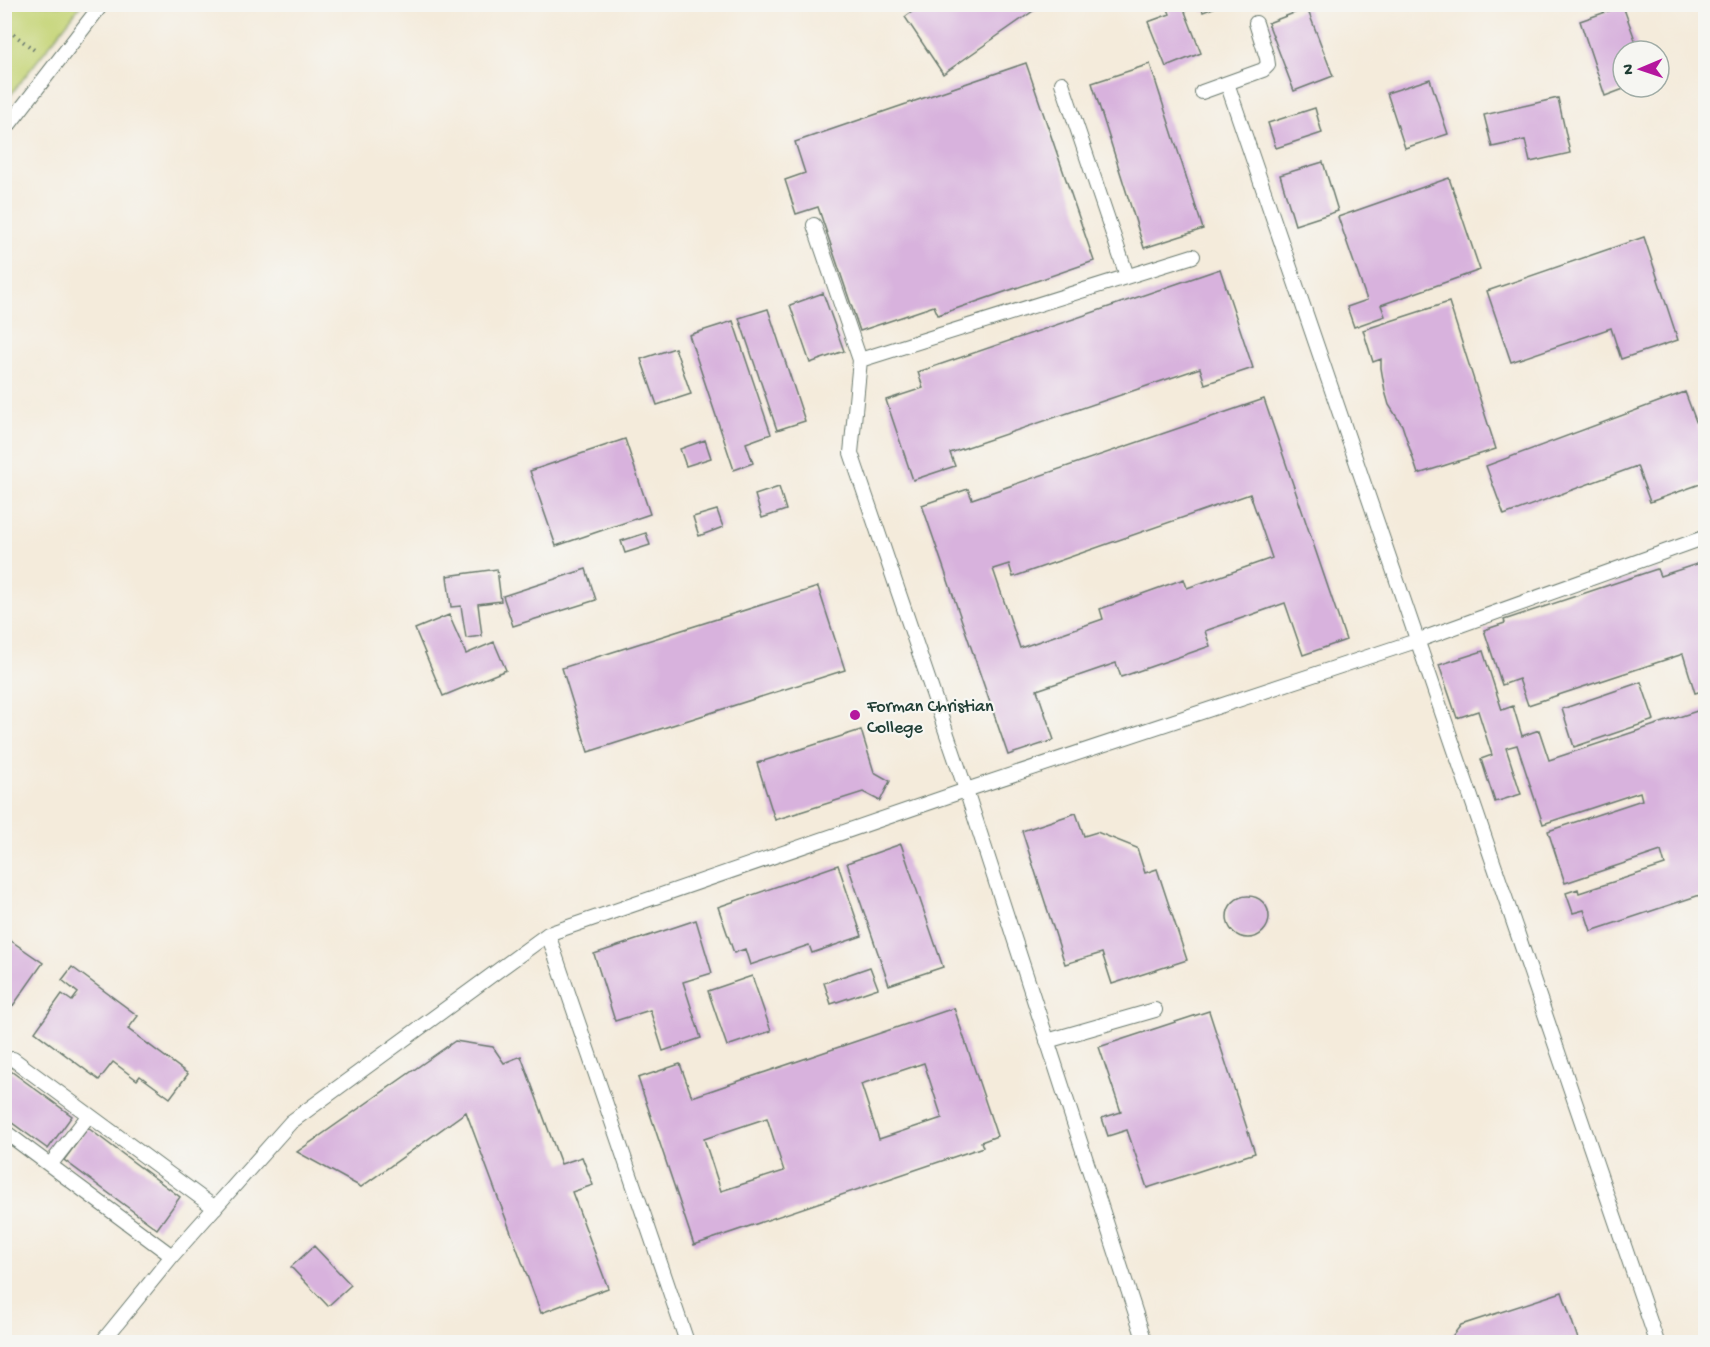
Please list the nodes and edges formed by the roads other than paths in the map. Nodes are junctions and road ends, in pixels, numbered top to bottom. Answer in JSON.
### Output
{"nodes":[{"id":1,"x":102,"y":4,"type":"edge"},
{"id":2,"x":1256,"y":22,"type":"dead end"},
{"id":3,"x":1062,"y":83,"type":"dead end"},
{"id":4,"x":1227,"y":83,"type":"junction"},
{"id":5,"x":1202,"y":92,"type":"dead end"},
{"id":6,"x":4,"y":131,"type":"edge"},
{"id":7,"x":814,"y":225,"type":"dead end"},
{"id":8,"x":1193,"y":256,"type":"dead end"},
{"id":9,"x":1127,"y":276,"type":"junction"},
{"id":10,"x":861,"y":360,"type":"junction"},
{"id":11,"x":1706,"y":537,"type":"edge"},
{"id":12,"x":1419,"y":640,"type":"junction"},
{"id":13,"x":966,"y":790,"type":"junction"},
{"id":14,"x":548,"y":934,"type":"junction"},
{"id":15,"x":1155,"y":1010,"type":"dead end"},
{"id":16,"x":1047,"y":1041,"type":"junction"},
{"id":17,"x":14,"y":1059,"type":"dead end"},
{"id":18,"x":89,"y":1114,"type":"junction"},
{"id":19,"x":4,"y":1131,"type":"edge"},
{"id":20,"x":50,"y":1165,"type":"junction"},
{"id":21,"x":215,"y":1208,"type":"junction"},
{"id":22,"x":172,"y":1257,"type":"junction"},
{"id":23,"x":102,"y":1342,"type":"edge"},
{"id":24,"x":687,"y":1342,"type":"edge"},
{"id":25,"x":1144,"y":1342,"type":"edge"},
{"id":26,"x":1657,"y":1342,"type":"edge"}],
"edges":[{"from":1,"to":6,"type":"lane"},
{"from":2,"to":4,"type":"lane"},
{"from":3,"to":9,"type":"lane"},
{"from":4,"to":5,"type":"lane"},
{"from":4,"to":12,"type":"lane"},
{"from":7,"to":10,"type":"lane"},
{"from":8,"to":9,"type":"lane"},
{"from":9,"to":10,"type":"lane"},
{"from":10,"to":13,"type":"lane"},
{"from":11,"to":12,"type":"lane"},
{"from":12,"to":13,"type":"lane"},
{"from":12,"to":26,"type":"lane"},
{"from":13,"to":14,"type":"lane"},
{"from":13,"to":16,"type":"lane"},
{"from":14,"to":21,"type":"lane"},
{"from":14,"to":24,"type":"lane"},
{"from":15,"to":16,"type":"lane"},
{"from":16,"to":25,"type":"lane"},
{"from":17,"to":18,"type":"lane"},
{"from":18,"to":20,"type":"lane"},
{"from":18,"to":21,"type":"lane"},
{"from":19,"to":20,"type":"lane"},
{"from":20,"to":22,"type":"lane"},
{"from":21,"to":22,"type":"lane"},
{"from":22,"to":23,"type":"lane"}]}
